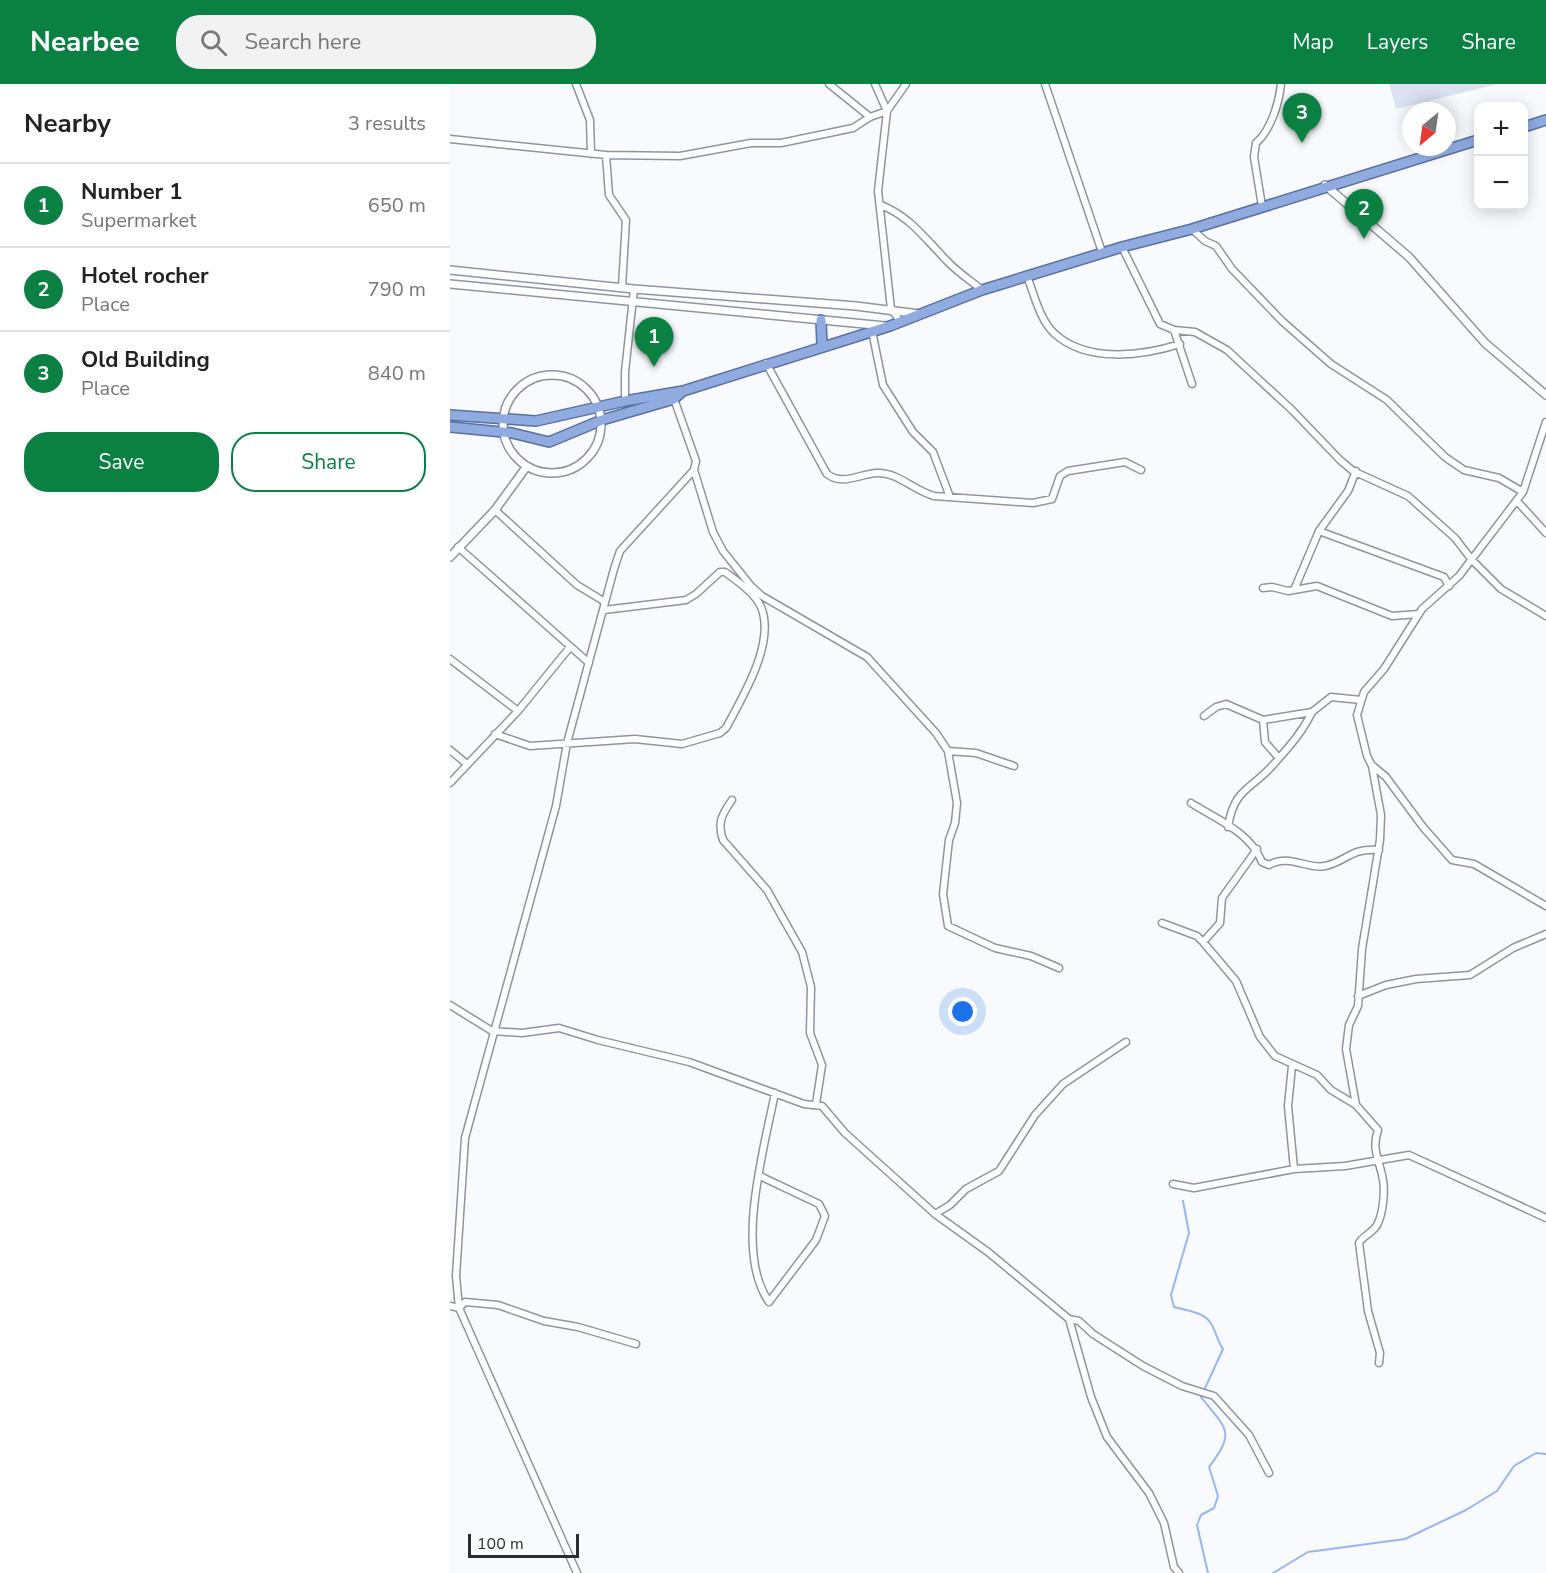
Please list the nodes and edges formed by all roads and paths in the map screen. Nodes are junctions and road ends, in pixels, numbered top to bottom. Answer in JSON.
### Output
{"nodes":[{"id":1,"x":576,"y":84,"type":"edge"},
{"id":2,"x":829,"y":84,"type":"edge"},
{"id":3,"x":875,"y":84,"type":"edge"},
{"id":4,"x":906,"y":84,"type":"edge"},
{"id":5,"x":1045,"y":84,"type":"edge"},
{"id":6,"x":1281,"y":84,"type":"edge"},
{"id":7,"x":887,"y":111,"type":"junction"},
{"id":8,"x":870,"y":117,"type":"junction"},
{"id":9,"x":1546,"y":120,"type":"edge"},
{"id":10,"x":1528,"y":126,"type":"edge"},
{"id":11,"x":450,"y":139,"type":"edge"},
{"id":12,"x":1474,"y":141,"type":"edge"},
{"id":13,"x":591,"y":154,"type":"junction"},
{"id":14,"x":606,"y":155,"type":"junction"},
{"id":15,"x":1325,"y":185,"type":"junction"},
{"id":16,"x":881,"y":206,"type":"junction"},
{"id":17,"x":1262,"y":206,"type":"junction"},
{"id":18,"x":1192,"y":229,"type":"junction"},
{"id":19,"x":1122,"y":247,"type":"junction"},
{"id":20,"x":1102,"y":252,"type":"junction"},
{"id":21,"x":450,"y":270,"type":"edge"},
{"id":22,"x":471,"y":272,"type":"junction"},
{"id":23,"x":1027,"y":276,"type":"junction"},
{"id":24,"x":561,"y":282,"type":"junction"},
{"id":25,"x":450,"y":284,"type":"edge"},
{"id":26,"x":471,"y":286,"type":"junction"},
{"id":27,"x":622,"y":287,"type":"junction"},
{"id":28,"x":634,"y":289,"type":"junction"},
{"id":29,"x":982,"y":290,"type":"junction"},
{"id":30,"x":676,"y":291,"type":"junction"},
{"id":31,"x":560,"y":295,"type":"junction"},
{"id":32,"x":632,"y":302,"type":"junction"},
{"id":33,"x":674,"y":305,"type":"junction"},
{"id":34,"x":891,"y":309,"type":"junction"},
{"id":35,"x":922,"y":314,"type":"junction"},
{"id":36,"x":822,"y":321,"type":"junction"},
{"id":37,"x":901,"y":322,"type":"junction"},
{"id":38,"x":890,"y":326,"type":"junction"},
{"id":39,"x":1174,"y":330,"type":"junction"},
{"id":40,"x":872,"y":331,"type":"junction"},
{"id":41,"x":1180,"y":344,"type":"junction"},
{"id":42,"x":822,"y":345,"type":"junction"},
{"id":43,"x":766,"y":363,"type":"junction"},
{"id":44,"x":1192,"y":384,"type":"dead end"},
{"id":45,"x":673,"y":395,"type":"junction"},
{"id":46,"x":1546,"y":396,"type":"edge"},
{"id":47,"x":626,"y":400,"type":"junction"},
{"id":48,"x":598,"y":406,"type":"junction"},
{"id":49,"x":450,"y":415,"type":"edge"},
{"id":50,"x":561,"y":417,"type":"junction"},
{"id":51,"x":504,"y":420,"type":"junction"},
{"id":52,"x":602,"y":420,"type":"junction"},
{"id":53,"x":536,"y":421,"type":"junction"},
{"id":54,"x":1546,"y":422,"type":"edge"},
{"id":55,"x":450,"y":427,"type":"edge"},
{"id":56,"x":504,"y":431,"type":"junction"},
{"id":57,"x":563,"y":438,"type":"junction"},
{"id":58,"x":537,"y":440,"type":"junction"},
{"id":59,"x":527,"y":466,"type":"junction"},
{"id":60,"x":694,"y":470,"type":"junction"},
{"id":61,"x":1141,"y":470,"type":"dead end"},
{"id":62,"x":1356,"y":471,"type":"junction"},
{"id":63,"x":1523,"y":492,"type":"junction"},
{"id":64,"x":950,"y":497,"type":"junction"},
{"id":65,"x":1517,"y":501,"type":"junction"},
{"id":66,"x":495,"y":510,"type":"junction"},
{"id":67,"x":1319,"y":531,"type":"junction"},
{"id":68,"x":1546,"y":533,"type":"edge"},
{"id":69,"x":454,"y":547,"type":"edge"},
{"id":70,"x":450,"y":557,"type":"edge"},
{"id":71,"x":1472,"y":560,"type":"junction"},
{"id":72,"x":1449,"y":586,"type":"junction"},
{"id":73,"x":1263,"y":588,"type":"dead end"},
{"id":74,"x":1294,"y":590,"type":"junction"},
{"id":75,"x":605,"y":602,"type":"junction"},
{"id":76,"x":604,"y":610,"type":"junction"},
{"id":77,"x":1419,"y":614,"type":"junction"},
{"id":78,"x":1546,"y":616,"type":"edge"},
{"id":79,"x":570,"y":647,"type":"junction"},
{"id":80,"x":450,"y":659,"type":"edge"},
{"id":81,"x":589,"y":663,"type":"junction"},
{"id":82,"x":1361,"y":700,"type":"junction"},
{"id":83,"x":518,"y":711,"type":"junction"},
{"id":84,"x":1312,"y":712,"type":"junction"},
{"id":85,"x":1204,"y":716,"type":"dead end"},
{"id":86,"x":1263,"y":720,"type":"junction"},
{"id":87,"x":495,"y":734,"type":"junction"},
{"id":88,"x":567,"y":743,"type":"junction"},
{"id":89,"x":450,"y":750,"type":"edge"},
{"id":90,"x":948,"y":751,"type":"junction"},
{"id":91,"x":1278,"y":757,"type":"junction"},
{"id":92,"x":467,"y":764,"type":"junction"},
{"id":93,"x":1014,"y":766,"type":"dead end"},
{"id":94,"x":1372,"y":766,"type":"junction"},
{"id":95,"x":450,"y":783,"type":"edge"},
{"id":96,"x":732,"y":800,"type":"dead end"},
{"id":97,"x":1191,"y":803,"type":"dead end"},
{"id":98,"x":1228,"y":826,"type":"junction"},
{"id":99,"x":1257,"y":849,"type":"junction"},
{"id":100,"x":1379,"y":850,"type":"junction"},
{"id":101,"x":1546,"y":906,"type":"edge"},
{"id":102,"x":1162,"y":923,"type":"dead end"},
{"id":103,"x":1546,"y":934,"type":"edge"},
{"id":104,"x":1203,"y":942,"type":"junction"},
{"id":105,"x":1059,"y":968,"type":"dead end"},
{"id":106,"x":1358,"y":996,"type":"junction"},
{"id":107,"x":450,"y":1005,"type":"edge"},
{"id":108,"x":492,"y":1031,"type":"junction"},
{"id":109,"x":1126,"y":1042,"type":"dead end"},
{"id":110,"x":1292,"y":1066,"type":"junction"},
{"id":111,"x":775,"y":1093,"type":"junction"},
{"id":112,"x":816,"y":1104,"type":"junction"},
{"id":113,"x":1356,"y":1105,"type":"junction"},
{"id":114,"x":1375,"y":1160,"type":"junction"},
{"id":115,"x":1294,"y":1169,"type":"junction"},
{"id":116,"x":760,"y":1176,"type":"junction"},
{"id":117,"x":1173,"y":1184,"type":"dead end"},
{"id":118,"x":934,"y":1214,"type":"junction"},
{"id":119,"x":1546,"y":1218,"type":"edge"},
{"id":120,"x":450,"y":1306,"type":"edge"},
{"id":121,"x":459,"y":1308,"type":"junction"},
{"id":122,"x":1069,"y":1319,"type":"junction"},
{"id":123,"x":636,"y":1344,"type":"dead end"},
{"id":124,"x":1379,"y":1363,"type":"dead end"},
{"id":125,"x":1269,"y":1473,"type":"dead end"},
{"id":126,"x":577,"y":1573,"type":"edge"},
{"id":127,"x":1179,"y":1573,"type":"edge"}],
"edges":[{"from":1,"to":13,"type":"street"},
{"from":2,"to":8,"type":"street"},
{"from":3,"to":7,"type":"street"},
{"from":4,"to":7,"type":"street"},
{"from":5,"to":20,"type":"street"},
{"from":6,"to":17,"type":"street"},
{"from":7,"to":8,"type":"street"},
{"from":7,"to":16,"type":"street"},
{"from":8,"to":14,"type":"street"},
{"from":9,"to":10,"type":"highway"},
{"from":11,"to":13,"type":"street"},
{"from":12,"to":15,"type":"highway"},
{"from":13,"to":14,"type":"street"},
{"from":14,"to":27,"type":"street"},
{"from":15,"to":17,"type":"highway"},
{"from":15,"to":46,"type":"street"},
{"from":16,"to":29,"type":"street"},
{"from":16,"to":34,"type":"street"},
{"from":17,"to":18,"type":"highway"},
{"from":18,"to":19,"type":"highway"},
{"from":18,"to":63,"type":"street"},
{"from":19,"to":20,"type":"highway"},
{"from":19,"to":39,"type":"street"},
{"from":20,"to":23,"type":"highway"},
{"from":21,"to":22,"type":"street"},
{"from":22,"to":24,"type":"street"},
{"from":22,"to":26,"type":"street"},
{"from":23,"to":29,"type":"highway"},
{"from":23,"to":41,"type":"street"},
{"from":24,"to":27,"type":"street"},
{"from":24,"to":31,"type":"street"},
{"from":25,"to":26,"type":"street"},
{"from":26,"to":31,"type":"street"},
{"from":27,"to":28,"type":"street"},
{"from":28,"to":30,"type":"street"},
{"from":28,"to":32,"type":"street"},
{"from":29,"to":35,"type":"highway"},
{"from":30,"to":33,"type":"street"},
{"from":30,"to":34,"type":"street"},
{"from":31,"to":32,"type":"street"},
{"from":32,"to":33,"type":"street"},
{"from":32,"to":47,"type":"street"},
{"from":33,"to":36,"type":"street"},
{"from":34,"to":35,"type":"street"},
{"from":34,"to":37,"type":"street"},
{"from":35,"to":37,"type":"highway"},
{"from":36,"to":38,"type":"street"},
{"from":36,"to":42,"type":"highway"},
{"from":37,"to":38,"type":"highway"},
{"from":38,"to":40,"type":"highway"},
{"from":39,"to":41,"type":"street"},
{"from":39,"to":62,"type":"street"},
{"from":40,"to":42,"type":"highway"},
{"from":40,"to":64,"type":"street"},
{"from":41,"to":44,"type":"street"},
{"from":42,"to":43,"type":"highway"},
{"from":43,"to":45,"type":"highway"},
{"from":43,"to":64,"type":"street"},
{"from":45,"to":47,"type":"highway"},
{"from":45,"to":52,"type":"highway"},
{"from":45,"to":60,"type":"street"},
{"from":47,"to":48,"type":"highway"},
{"from":48,"to":50,"type":"highway"},
{"from":48,"to":51,"type":"street"},
{"from":48,"to":52,"type":"street"},
{"from":49,"to":51,"type":"highway"},
{"from":50,"to":53,"type":"highway"},
{"from":50,"to":57,"type":"highway"},
{"from":51,"to":53,"type":"highway"},
{"from":51,"to":56,"type":"street"},
{"from":52,"to":57,"type":"highway"},
{"from":52,"to":59,"type":"street"},
{"from":53,"to":58,"type":"highway"},
{"from":54,"to":63,"type":"street"},
{"from":55,"to":56,"type":"highway"},
{"from":56,"to":58,"type":"highway"},
{"from":56,"to":59,"type":"street"},
{"from":57,"to":58,"type":"highway"},
{"from":59,"to":66,"type":"street"},
{"from":60,"to":75,"type":"street"},
{"from":60,"to":90,"type":"street"},
{"from":61,"to":64,"type":"street"},
{"from":62,"to":67,"type":"street"},
{"from":62,"to":71,"type":"street"},
{"from":63,"to":65,"type":"street"},
{"from":65,"to":68,"type":"street"},
{"from":65,"to":71,"type":"street"},
{"from":66,"to":69,"type":"street"},
{"from":66,"to":75,"type":"street"},
{"from":67,"to":72,"type":"street"},
{"from":67,"to":74,"type":"street"},
{"from":69,"to":70,"type":"street"},
{"from":69,"to":79,"type":"street"},
{"from":71,"to":72,"type":"street"},
{"from":71,"to":78,"type":"street"},
{"from":72,"to":77,"type":"street"},
{"from":73,"to":74,"type":"street"},
{"from":74,"to":77,"type":"street"},
{"from":75,"to":76,"type":"street"},
{"from":76,"to":81,"type":"street"},
{"from":76,"to":88,"type":"street"},
{"from":77,"to":82,"type":"street"},
{"from":79,"to":81,"type":"street"},
{"from":79,"to":83,"type":"street"},
{"from":80,"to":83,"type":"street"},
{"from":81,"to":88,"type":"street"},
{"from":82,"to":84,"type":"street"},
{"from":82,"to":94,"type":"street"},
{"from":83,"to":87,"type":"street"},
{"from":84,"to":86,"type":"street"},
{"from":84,"to":91,"type":"street"},
{"from":85,"to":86,"type":"street"},
{"from":86,"to":91,"type":"street"},
{"from":87,"to":88,"type":"street"},
{"from":87,"to":92,"type":"street"},
{"from":88,"to":108,"type":"street"},
{"from":89,"to":92,"type":"street"},
{"from":90,"to":93,"type":"street"},
{"from":90,"to":105,"type":"street"},
{"from":91,"to":98,"type":"street"},
{"from":92,"to":95,"type":"street"},
{"from":94,"to":100,"type":"street"},
{"from":94,"to":101,"type":"street"},
{"from":96,"to":112,"type":"street"},
{"from":97,"to":98,"type":"street"},
{"from":98,"to":99,"type":"street"},
{"from":99,"to":100,"type":"street"},
{"from":99,"to":104,"type":"street"},
{"from":100,"to":106,"type":"street"},
{"from":102,"to":104,"type":"street"},
{"from":103,"to":106,"type":"street"},
{"from":104,"to":110,"type":"street"},
{"from":106,"to":113,"type":"street"},
{"from":107,"to":108,"type":"street"},
{"from":108,"to":111,"type":"street"},
{"from":108,"to":121,"type":"street"},
{"from":109,"to":118,"type":"street"},
{"from":110,"to":113,"type":"street"},
{"from":110,"to":115,"type":"street"},
{"from":111,"to":112,"type":"street"},
{"from":111,"to":116,"type":"street"},
{"from":112,"to":118,"type":"street"},
{"from":113,"to":114,"type":"street"},
{"from":114,"to":115,"type":"street"},
{"from":114,"to":119,"type":"street"},
{"from":114,"to":124,"type":"street"},
{"from":115,"to":117,"type":"street"},
{"from":116,"to":116,"type":"street"},
{"from":118,"to":122,"type":"street"},
{"from":120,"to":121,"type":"street"},
{"from":121,"to":123,"type":"street"},
{"from":121,"to":126,"type":"street"},
{"from":122,"to":125,"type":"street"},
{"from":122,"to":127,"type":"street"}]}
